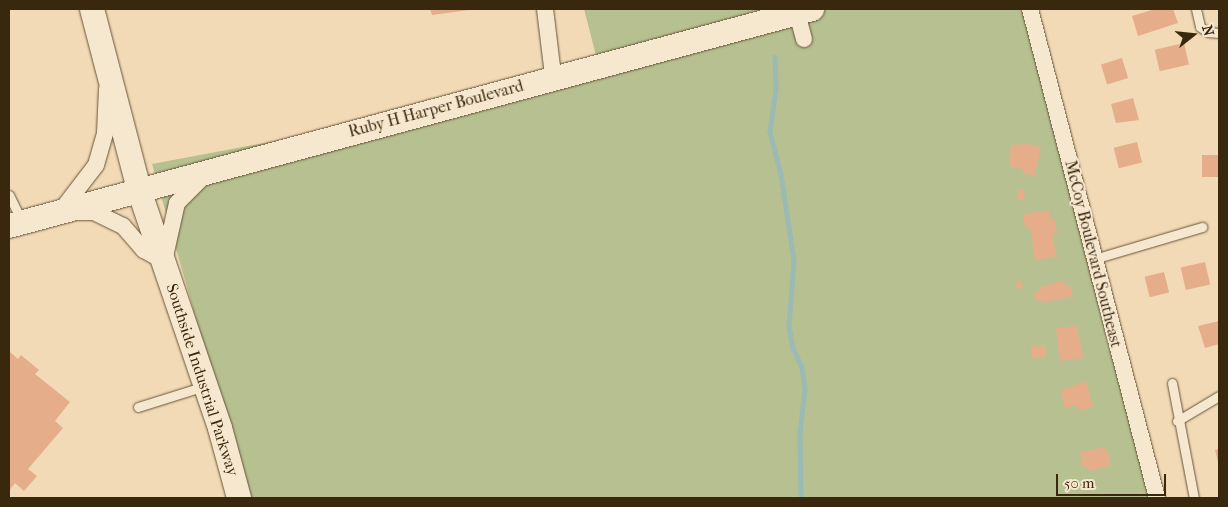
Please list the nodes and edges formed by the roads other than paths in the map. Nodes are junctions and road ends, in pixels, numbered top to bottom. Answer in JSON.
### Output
{"nodes":[{"id":1,"x":92,"y":9,"type":"edge"},
{"id":2,"x":545,"y":9,"type":"edge"},
{"id":3,"x":1030,"y":9,"type":"edge"},
{"id":4,"x":1196,"y":9,"type":"edge"},
{"id":5,"x":805,"y":11,"type":"edge"},
{"id":6,"x":1219,"y":33,"type":"edge"},
{"id":7,"x":804,"y":39,"type":"dead end"},
{"id":8,"x":108,"y":76,"type":"junction"},
{"id":9,"x":558,"y":76,"type":"junction"},
{"id":10,"x":211,"y":170,"type":"junction"},
{"id":11,"x":139,"y":190,"type":"junction"},
{"id":12,"x":9,"y":195,"type":"edge"},
{"id":13,"x":60,"y":212,"type":"junction"},
{"id":14,"x":15,"y":224,"type":"edge"},
{"id":15,"x":1202,"y":227,"type":"dead end"},
{"id":16,"x":1094,"y":259,"type":"junction"},
{"id":17,"x":164,"y":261,"type":"junction"},
{"id":18,"x":1172,"y":384,"type":"dead end"},
{"id":19,"x":206,"y":386,"type":"junction"},
{"id":20,"x":1219,"y":396,"type":"edge"},
{"id":21,"x":138,"y":407,"type":"dead end"},
{"id":22,"x":1177,"y":420,"type":"junction"},
{"id":23,"x":239,"y":498,"type":"edge"},
{"id":24,"x":1157,"y":498,"type":"edge"},
{"id":25,"x":1194,"y":498,"type":"edge"}],
"edges":[{"from":1,"to":8,"type":"street","name":"Southside Industrial Parkway"},
{"from":2,"to":9,"type":"street"},
{"from":3,"to":16,"type":"street","name":"McCoy Boulevard Southeast"},
{"from":4,"to":6,"type":"lane"},
{"from":5,"to":7,"type":"street"},
{"from":5,"to":9,"type":"street","name":"Ruby H Harper Boulevard"},
{"from":8,"to":11,"type":"street","name":"Southside Industrial Parkway"},
{"from":8,"to":13,"type":"street","name":"Southside Industrial Parkway"},
{"from":9,"to":10,"type":"street","name":"Ruby H Harper Boulevard"},
{"from":10,"to":11,"type":"street","name":"Ruby H Harper Boulevard"},
{"from":10,"to":17,"type":"street","name":"Southside Industrial Parkway"},
{"from":11,"to":13,"type":"street","name":"Ruby H Harper Boulevard"},
{"from":11,"to":17,"type":"street","name":"Southside Industrial Parkway"},
{"from":12,"to":14,"type":"lane"},
{"from":13,"to":14,"type":"street","name":"Ruby H Harper Boulevard"},
{"from":13,"to":17,"type":"street","name":"Ruby H Harper Boulevard"},
{"from":15,"to":16,"type":"lane"},
{"from":16,"to":24,"type":"street","name":"McCoy Boulevard Southeast"},
{"from":17,"to":19,"type":"street","name":"Southside Industrial Parkway"},
{"from":18,"to":22,"type":"lane"},
{"from":19,"to":21,"type":"lane"},
{"from":19,"to":23,"type":"street","name":"Southside Industrial Parkway"},
{"from":20,"to":22,"type":"lane"},
{"from":22,"to":25,"type":"lane"}]}
